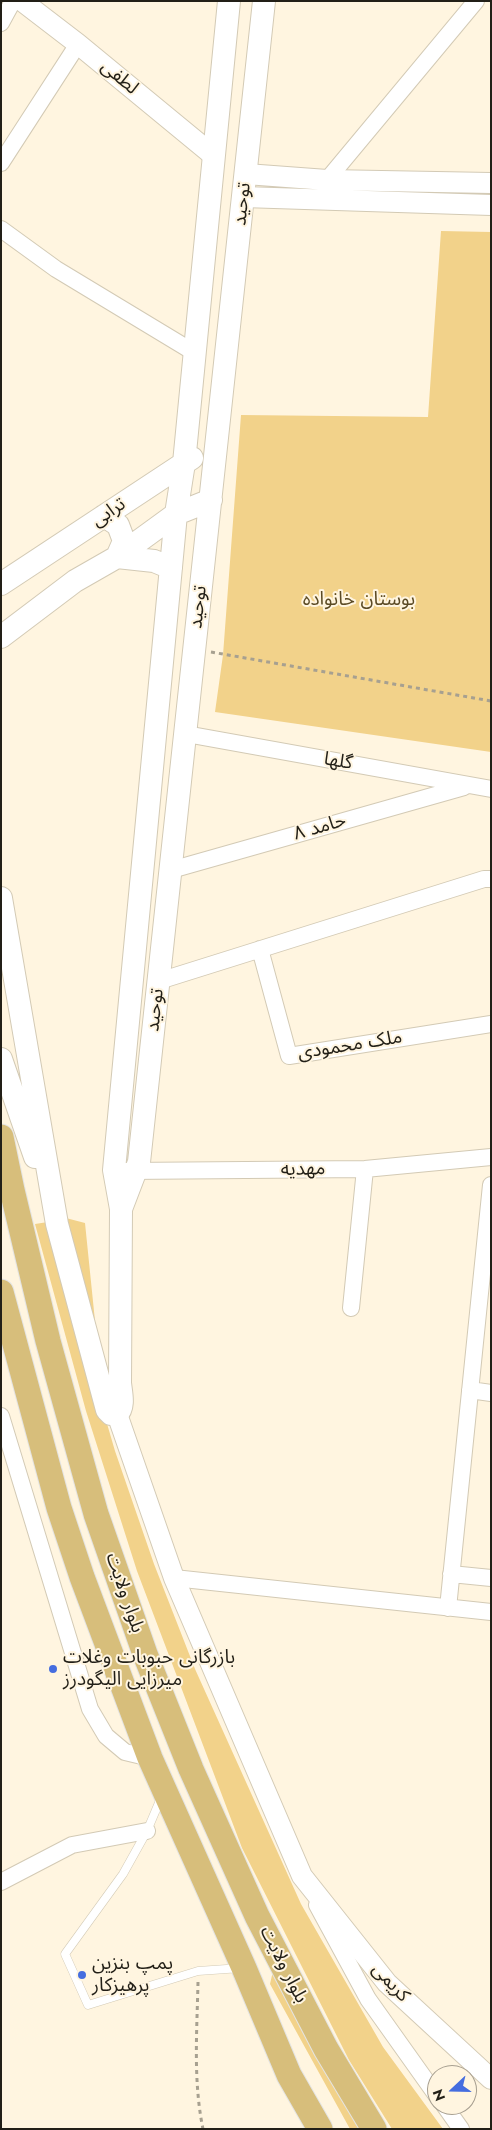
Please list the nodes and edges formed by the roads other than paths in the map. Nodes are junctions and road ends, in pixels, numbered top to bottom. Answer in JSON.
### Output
{"nodes":[{"id":1,"x":13,"y":1,"type":"edge"},
{"id":2,"x":22,"y":1,"type":"edge"},
{"id":3,"x":229,"y":1,"type":"edge"},
{"id":4,"x":264,"y":1,"type":"edge"},
{"id":5,"x":476,"y":1,"type":"edge"},
{"id":6,"x":1,"y":23,"type":"edge"},
{"id":7,"x":78,"y":44,"type":"junction"},
{"id":8,"x":214,"y":156,"type":"junction"},
{"id":9,"x":1,"y":163,"type":"edge"},
{"id":10,"x":327,"y":180,"type":"junction"},
{"id":11,"x":491,"y":183,"type":"edge"},
{"id":12,"x":245,"y":185,"type":"junction"},
{"id":13,"x":491,"y":205,"type":"edge"},
{"id":14,"x":1,"y":228,"type":"edge"},
{"id":15,"x":195,"y":352,"type":"junction"},
{"id":16,"x":217,"y":444,"type":"junction"},
{"id":17,"x":184,"y":463,"type":"junction"},
{"id":18,"x":211,"y":500,"type":"junction"},
{"id":19,"x":176,"y":514,"type":"junction"},
{"id":20,"x":104,"y":516,"type":"junction"},
{"id":21,"x":117,"y":557,"type":"junction"},
{"id":22,"x":171,"y":568,"type":"junction"},
{"id":23,"x":1,"y":584,"type":"edge"},
{"id":24,"x":1,"y":636,"type":"edge"},
{"id":25,"x":186,"y":734,"type":"junction"},
{"id":26,"x":468,"y":785,"type":"junction"},
{"id":27,"x":491,"y":789,"type":"edge"},
{"id":28,"x":171,"y":870,"type":"junction"},
{"id":29,"x":491,"y":879,"type":"edge"},
{"id":30,"x":1,"y":898,"type":"edge"},
{"id":31,"x":260,"y":949,"type":"junction"},
{"id":32,"x":160,"y":981,"type":"junction"},
{"id":33,"x":491,"y":1024,"type":"edge"},
{"id":34,"x":1,"y":1059,"type":"edge"},
{"id":35,"x":1,"y":1138,"type":"edge"},
{"id":36,"x":491,"y":1157,"type":"edge"},
{"id":37,"x":365,"y":1169,"type":"junction"},
{"id":38,"x":114,"y":1170,"type":"junction"},
{"id":39,"x":137,"y":1172,"type":"junction"},
{"id":40,"x":491,"y":1185,"type":"edge"},
{"id":41,"x":121,"y":1209,"type":"junction"},
{"id":42,"x":57,"y":1224,"type":"junction"},
{"id":43,"x":1,"y":1292,"type":"edge"},
{"id":44,"x":352,"y":1308,"type":"dead end"},
{"id":45,"x":470,"y":1390,"type":"junction"},
{"id":46,"x":491,"y":1393,"type":"edge"},
{"id":47,"x":117,"y":1414,"type":"junction"},
{"id":48,"x":1,"y":1416,"type":"edge"},
{"id":49,"x":451,"y":1574,"type":"junction"},
{"id":50,"x":174,"y":1578,"type":"junction"},
{"id":51,"x":491,"y":1578,"type":"edge"},
{"id":52,"x":448,"y":1608,"type":"junction"},
{"id":53,"x":491,"y":1612,"type":"edge"},
{"id":54,"x":150,"y":1758,"type":"junction"},
{"id":55,"x":164,"y":1792,"type":"junction"},
{"id":56,"x":147,"y":1831,"type":"junction"},
{"id":57,"x":302,"y":1876,"type":"junction"},
{"id":58,"x":1,"y":1882,"type":"edge"},
{"id":59,"x":244,"y":1968,"type":"junction"},
{"id":60,"x":491,"y":2079,"type":"edge"},
{"id":61,"x":427,"y":2082,"type":"edge"},
{"id":62,"x":451,"y":2115,"type":"edge"},
{"id":63,"x":320,"y":2129,"type":"edge"},
{"id":64,"x":374,"y":2129,"type":"edge"},
{"id":65,"x":461,"y":2129,"type":"edge"}],
"edges":[{"from":1,"to":6,"type":"street"},
{"from":2,"to":7,"type":"street","name":"لطفی"},
{"from":3,"to":8,"type":"main road","name":"توحید"},
{"from":4,"to":12,"type":"main road","name":"توحید"},
{"from":5,"to":10,"type":"street"},
{"from":7,"to":8,"type":"street","name":"لطفی"},
{"from":7,"to":9,"type":"street"},
{"from":8,"to":12,"type":"main road"},
{"from":8,"to":15,"type":"main road","name":"توحید"},
{"from":10,"to":11,"type":"street"},
{"from":10,"to":12,"type":"street"},
{"from":12,"to":13,"type":"street"},
{"from":12,"to":16,"type":"main road","name":"توحید"},
{"from":14,"to":15,"type":"street"},
{"from":15,"to":17,"type":"main road","name":"توحید"},
{"from":16,"to":17,"type":"main road","name":"ترابی"},
{"from":16,"to":18,"type":"main road","name":"توحید"},
{"from":17,"to":19,"type":"main road","name":"توحید"},
{"from":17,"to":20,"type":"main road","name":"ترابی"},
{"from":18,"to":19,"type":"main road"},
{"from":18,"to":25,"type":"main road","name":"توحید"},
{"from":19,"to":21,"type":"main road"},
{"from":19,"to":22,"type":"main road","name":"توحید"},
{"from":20,"to":21,"type":"main road"},
{"from":20,"to":23,"type":"main road","name":"ترابی"},
{"from":21,"to":22,"type":"main road"},
{"from":21,"to":24,"type":"main road"},
{"from":22,"to":38,"type":"main road","name":"توحید"},
{"from":25,"to":26,"type":"street","name":"گلها"},
{"from":25,"to":28,"type":"main road","name":"توحید"},
{"from":26,"to":27,"type":"street","name":"گلها"},
{"from":26,"to":28,"type":"street","name":"حامد ۸"},
{"from":28,"to":32,"type":"main road","name":"توحید"},
{"from":29,"to":31,"type":"street"},
{"from":30,"to":42,"type":"main road"},
{"from":31,"to":32,"type":"street"},
{"from":31,"to":33,"type":"street","name":"ملک محمودی"},
{"from":32,"to":39,"type":"main road","name":"توحید"},
{"from":34,"to":42,"type":"main road"},
{"from":35,"to":64,"type":"main road","name":"بلوار ولایت"},
{"from":36,"to":37,"type":"street","name":"مهدیه"},
{"from":37,"to":39,"type":"street","name":"مهدیه"},
{"from":37,"to":44,"type":"street"},
{"from":38,"to":39,"type":"street","name":"مهدیه"},
{"from":38,"to":41,"type":"main road","name":"توحید"},
{"from":39,"to":41,"type":"main road","name":"توحید"},
{"from":40,"to":45,"type":"street"},
{"from":41,"to":47,"type":"main road","name":"توحید"},
{"from":42,"to":47,"type":"main road"},
{"from":43,"to":54,"type":"main road","name":"بلوار ولایت"},
{"from":45,"to":46,"type":"street"},
{"from":45,"to":49,"type":"street"},
{"from":47,"to":50,"type":"street","name":"کریمی"},
{"from":48,"to":54,"type":"street"},
{"from":49,"to":51,"type":"street"},
{"from":49,"to":52,"type":"street"},
{"from":50,"to":52,"type":"street"},
{"from":50,"to":57,"type":"street","name":"کریمی"},
{"from":52,"to":53,"type":"street"},
{"from":54,"to":55,"type":"main road","name":"بلوار ولایت"},
{"from":55,"to":56,"type":"lane"},
{"from":55,"to":59,"type":"main road","name":"بلوار ولایت"},
{"from":56,"to":58,"type":"street"},
{"from":56,"to":59,"type":"lane"},
{"from":57,"to":60,"type":"street","name":"کریمی"},
{"from":57,"to":61,"type":"street"},
{"from":59,"to":63,"type":"main road","name":"بلوار ولایت"},
{"from":62,"to":65,"type":"street"}]}
